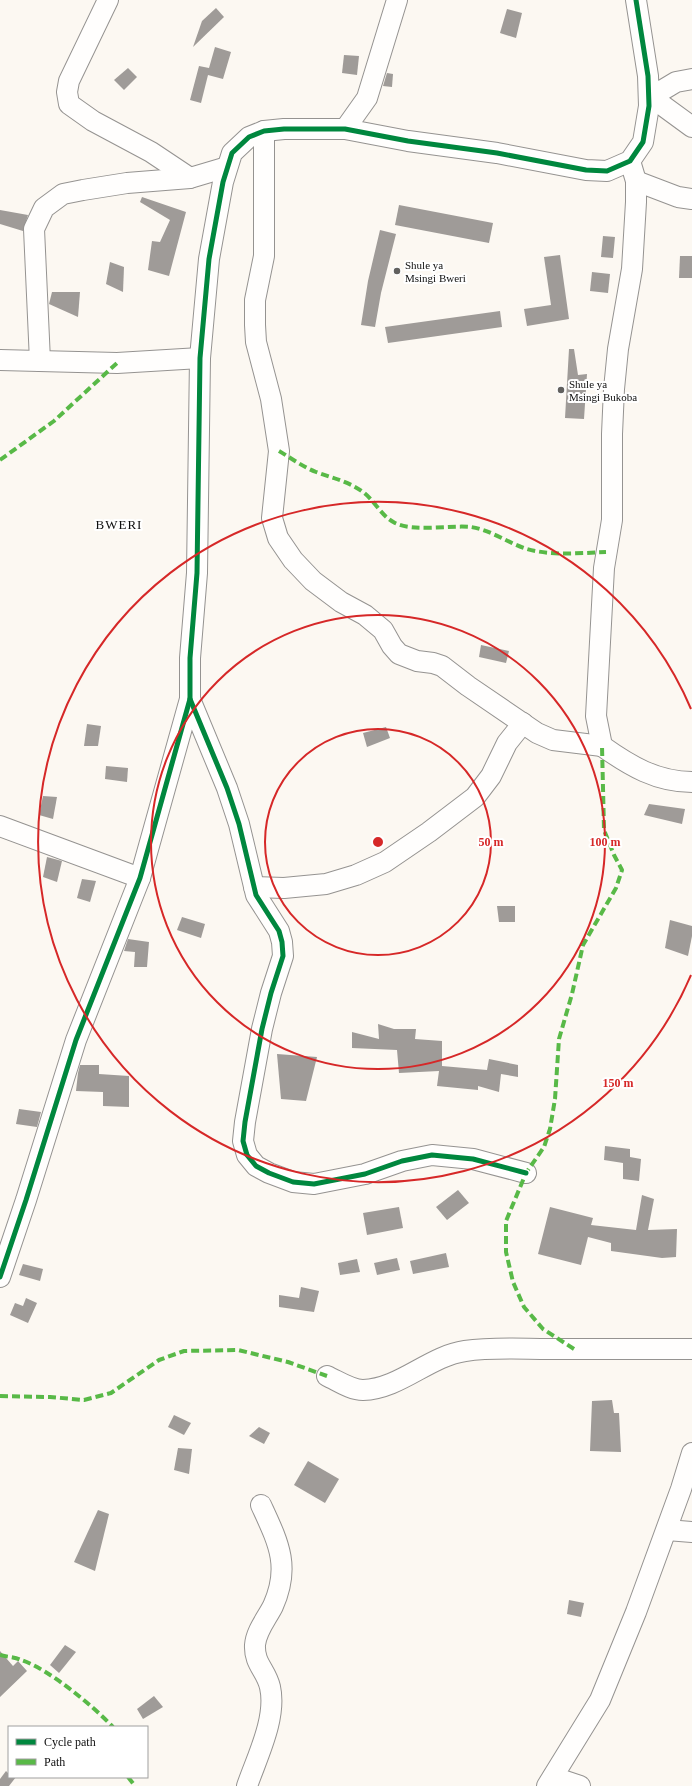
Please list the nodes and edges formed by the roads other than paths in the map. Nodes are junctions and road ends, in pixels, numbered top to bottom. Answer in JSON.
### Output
{"nodes":[{"id":1,"x":108,"y":0,"type":"edge"},
{"id":2,"x":397,"y":0,"type":"edge"},
{"id":3,"x":636,"y":0,"type":"edge"},
{"id":4,"x":648,"y":76,"type":"junction"},
{"id":5,"x":692,"y":79,"type":"edge"},
{"id":6,"x":652,"y":97,"type":"junction"},
{"id":7,"x":692,"y":127,"type":"edge"},
{"id":8,"x":345,"y":130,"type":"junction"},
{"id":9,"x":264,"y":131,"type":"junction"},
{"id":10,"x":630,"y":160,"type":"junction"},
{"id":11,"x":227,"y":167,"type":"junction"},
{"id":12,"x":190,"y":178,"type":"junction"},
{"id":13,"x":636,"y":181,"type":"junction"},
{"id":14,"x":692,"y":199,"type":"edge"},
{"id":15,"x":200,"y":358,"type":"junction"},
{"id":16,"x":0,"y":360,"type":"edge"},
{"id":17,"x":40,"y":361,"type":"junction"},
{"id":18,"x":190,"y":699,"type":"junction"},
{"id":19,"x":523,"y":724,"type":"junction"},
{"id":20,"x":602,"y":746,"type":"junction"},
{"id":21,"x":692,"y":782,"type":"edge"},
{"id":22,"x":0,"y":826,"type":"edge"},
{"id":23,"x":140,"y":878,"type":"junction"},
{"id":24,"x":254,"y":887,"type":"junction"},
{"id":25,"x":526,"y":1173,"type":"dead end"},
{"id":26,"x":0,"y":1277,"type":"edge"},
{"id":27,"x":692,"y":1350,"type":"edge"},
{"id":28,"x":327,"y":1376,"type":"dead end"},
{"id":29,"x":692,"y":1453,"type":"edge"},
{"id":30,"x":261,"y":1505,"type":"dead end"},
{"id":31,"x":667,"y":1530,"type":"junction"},
{"id":32,"x":692,"y":1532,"type":"edge"},
{"id":33,"x":550,"y":1782,"type":"edge"},
{"id":34,"x":247,"y":1786,"type":"edge"},
{"id":35,"x":580,"y":1786,"type":"edge"}],
"edges":[{"from":1,"to":12,"type":"street"},
{"from":2,"to":8,"type":"street"},
{"from":3,"to":4,"type":"street"},
{"from":4,"to":6,"type":"street"},
{"from":4,"to":10,"type":"street"},
{"from":5,"to":6,"type":"street"},
{"from":6,"to":7,"type":"street"},
{"from":8,"to":9,"type":"street"},
{"from":8,"to":10,"type":"street"},
{"from":9,"to":11,"type":"street"},
{"from":9,"to":19,"type":"street"},
{"from":10,"to":13,"type":"street"},
{"from":11,"to":12,"type":"street"},
{"from":11,"to":15,"type":"street"},
{"from":12,"to":17,"type":"street"},
{"from":13,"to":14,"type":"street"},
{"from":13,"to":20,"type":"street"},
{"from":15,"to":17,"type":"street"},
{"from":15,"to":18,"type":"street"},
{"from":16,"to":17,"type":"street"},
{"from":18,"to":23,"type":"street"},
{"from":18,"to":24,"type":"street"},
{"from":19,"to":20,"type":"street"},
{"from":19,"to":24,"type":"street"},
{"from":20,"to":21,"type":"street"},
{"from":22,"to":23,"type":"street"},
{"from":23,"to":26,"type":"street"},
{"from":24,"to":25,"type":"street"},
{"from":27,"to":28,"type":"street"},
{"from":29,"to":31,"type":"street"},
{"from":30,"to":34,"type":"street"},
{"from":31,"to":32,"type":"street"},
{"from":31,"to":33,"type":"street"},
{"from":33,"to":35,"type":"street"}]}
